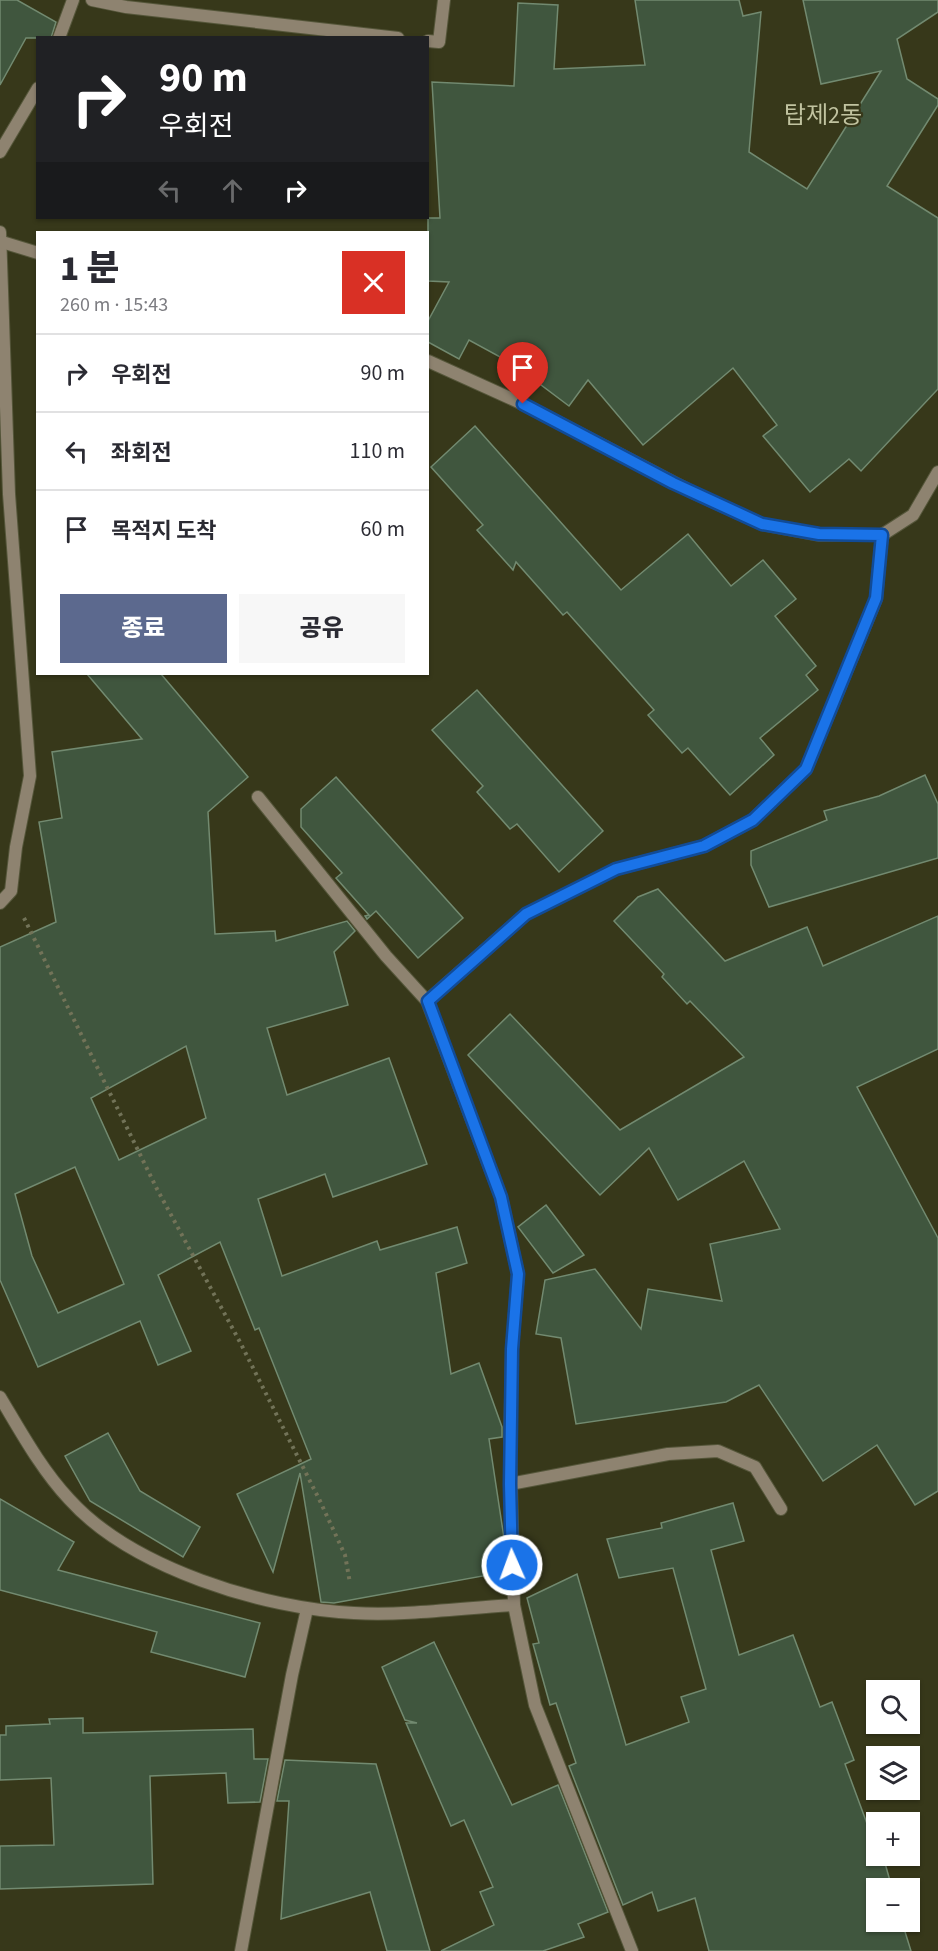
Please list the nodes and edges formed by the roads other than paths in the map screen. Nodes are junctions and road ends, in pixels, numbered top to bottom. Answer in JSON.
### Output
{"nodes":[{"id":1,"x":73,"y":0,"type":"edge"},
{"id":2,"x":92,"y":0,"type":"edge"},
{"id":3,"x":444,"y":0,"type":"edge"},
{"id":4,"x":60,"y":36,"type":"edge"},
{"id":5,"x":381,"y":36,"type":"edge"},
{"id":6,"x":429,"y":41,"type":"edge"},
{"id":7,"x":36,"y":91,"type":"edge"},
{"id":8,"x":0,"y":152,"type":"edge"},
{"id":9,"x":1,"y":237,"type":"edge"},
{"id":10,"x":36,"y":252,"type":"edge"},
{"id":11,"x":429,"y":361,"type":"edge"},
{"id":12,"x":938,"y":472,"type":"edge"},
{"id":13,"x":882,"y":535,"type":"junction"},
{"id":14,"x":258,"y":797,"type":"dead end"},
{"id":15,"x":0,"y":903,"type":"edge"},
{"id":16,"x":428,"y":1001,"type":"junction"},
{"id":17,"x":0,"y":1398,"type":"edge"},
{"id":18,"x":510,"y":1484,"type":"junction"},
{"id":19,"x":781,"y":1509,"type":"dead end"},
{"id":20,"x":514,"y":1605,"type":"junction"},
{"id":21,"x":307,"y":1609,"type":"junction"},
{"id":22,"x":242,"y":1951,"type":"edge"},
{"id":23,"x":632,"y":1951,"type":"edge"}],
"edges":[{"from":1,"to":4,"type":"street"},
{"from":2,"to":5,"type":"street"},
{"from":3,"to":6,"type":"street"},
{"from":7,"to":8,"type":"street"},
{"from":9,"to":10,"type":"street"},
{"from":9,"to":15,"type":"street"},
{"from":11,"to":13,"type":"street"},
{"from":12,"to":13,"type":"street"},
{"from":13,"to":16,"type":"street"},
{"from":14,"to":16,"type":"street"},
{"from":16,"to":18,"type":"street"},
{"from":17,"to":21,"type":"street"},
{"from":18,"to":19,"type":"street"},
{"from":18,"to":20,"type":"street"},
{"from":20,"to":21,"type":"street"},
{"from":20,"to":23,"type":"street"},
{"from":21,"to":22,"type":"street"}]}
